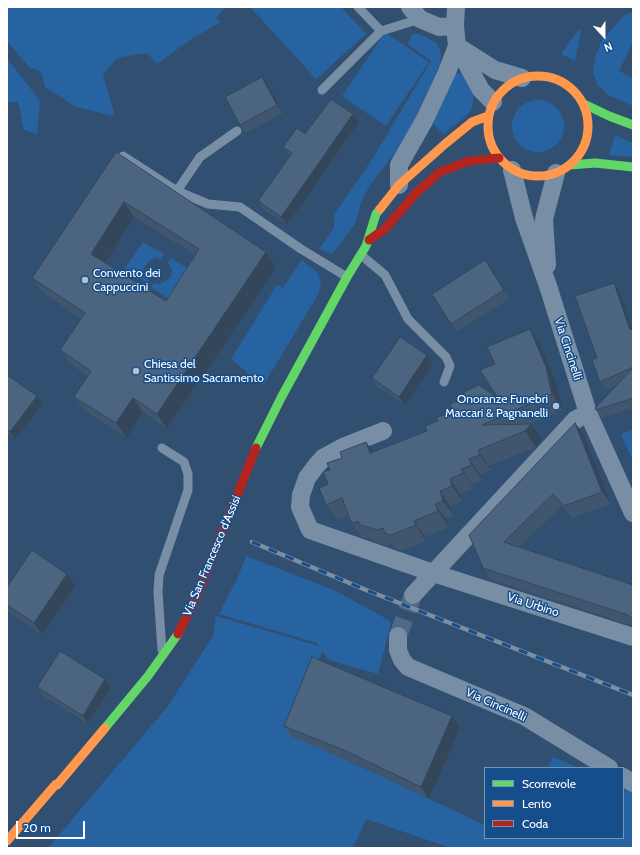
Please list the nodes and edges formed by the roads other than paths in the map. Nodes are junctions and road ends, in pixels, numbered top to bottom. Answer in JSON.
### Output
{"nodes":[{"id":1,"x":358,"y":7,"type":"edge"},
{"id":2,"x":456,"y":7,"type":"edge"},
{"id":3,"x":415,"y":13,"type":"edge"},
{"id":4,"x":455,"y":26,"type":"junction"},
{"id":5,"x":381,"y":31,"type":"junction"},
{"id":6,"x":456,"y":46,"type":"junction"},
{"id":7,"x":522,"y":78,"type":"junction"},
{"id":8,"x":322,"y":90,"type":"dead end"},
{"id":9,"x":584,"y":104,"type":"junction"},
{"id":10,"x":491,"y":109,"type":"junction"},
{"id":11,"x":633,"y":125,"type":"edge"},
{"id":12,"x":237,"y":131,"type":"edge"},
{"id":13,"x":505,"y":164,"type":"junction"},
{"id":14,"x":633,"y":167,"type":"edge"},
{"id":15,"x":563,"y":169,"type":"junction"},
{"id":16,"x":110,"y":176,"type":"edge"},
{"id":17,"x":399,"y":185,"type":"junction"},
{"id":18,"x":177,"y":191,"type":"junction"},
{"id":19,"x":369,"y":240,"type":"junction"},
{"id":20,"x":361,"y":255,"type":"junction"},
{"id":21,"x":347,"y":277,"type":"junction"},
{"id":22,"x":548,"y":286,"type":"junction"},
{"id":23,"x":444,"y":382,"type":"dead end"},
{"id":24,"x":588,"y":413,"type":"junction"},
{"id":25,"x":383,"y":431,"type":"dead end"},
{"id":26,"x":162,"y":448,"type":"dead end"},
{"id":27,"x":633,"y":513,"type":"edge"},
{"id":28,"x":433,"y":573,"type":"junction"},
{"id":29,"x":413,"y":595,"type":"tunnel mouth"},
{"id":30,"x":398,"y":636,"type":"tunnel mouth"},
{"id":31,"x":633,"y":637,"type":"edge"},
{"id":32,"x":163,"y":657,"type":"junction"},
{"id":33,"x":607,"y":767,"type":"edge"},
{"id":34,"x":624,"y":778,"type":"edge"},
{"id":35,"x":633,"y":783,"type":"edge"},
{"id":36,"x":7,"y":841,"type":"edge"}],
"edges":[{"from":1,"to":5,"type":"lane"},
{"from":2,"to":4,"type":"street"},
{"from":3,"to":4,"type":"street"},
{"from":3,"to":5,"type":"lane"},
{"from":4,"to":6,"type":"street"},
{"from":5,"to":8,"type":"lane"},
{"from":6,"to":7,"type":"street"},
{"from":6,"to":10,"type":"street"},
{"from":6,"to":17,"type":"street"},
{"from":7,"to":9,"type":"main road"},
{"from":7,"to":10,"type":"main road"},
{"from":9,"to":11,"type":"main road"},
{"from":9,"to":15,"type":"main road"},
{"from":10,"to":13,"type":"main road"},
{"from":10,"to":17,"type":"main road","name":"Via San Francesco d'Assisi"},
{"from":12,"to":18,"type":"lane"},
{"from":13,"to":15,"type":"main road"},
{"from":13,"to":19,"type":"main road","name":"Via San Francesco d'Assisi"},
{"from":13,"to":22,"type":"street","name":"Via Cincinelli"},
{"from":14,"to":15,"type":"main road"},
{"from":15,"to":22,"type":"street","name":"Via Cincinelli"},
{"from":16,"to":18,"type":"lane"},
{"from":17,"to":19,"type":"main road","name":"Via San Francesco d'Assisi"},
{"from":18,"to":21,"type":"lane"},
{"from":19,"to":20,"type":"main road","name":"Via San Francesco d'Assisi"},
{"from":20,"to":21,"type":"main road","name":"Via San Francesco d'Assisi"},
{"from":20,"to":23,"type":"lane"},
{"from":21,"to":32,"type":"main road","name":"Via San Francesco d'Assisi","bridge":true},
{"from":22,"to":24,"type":"street","name":"Via Cincinelli"},
{"from":24,"to":27,"type":"street","name":"Via Cincinelli"},
{"from":24,"to":28,"type":"street"},
{"from":25,"to":28,"type":"street","name":"Via Urbino"},
{"from":26,"to":32,"type":"lane"},
{"from":28,"to":29,"type":"street"},
{"from":28,"to":31,"type":"street","name":"Via Urbino"},
{"from":30,"to":33,"type":"street","name":"Via Cincinelli"},
{"from":32,"to":36,"type":"main road","name":"Via San Francesco d'Assisi"},
{"from":34,"to":35,"type":"street"}]}
